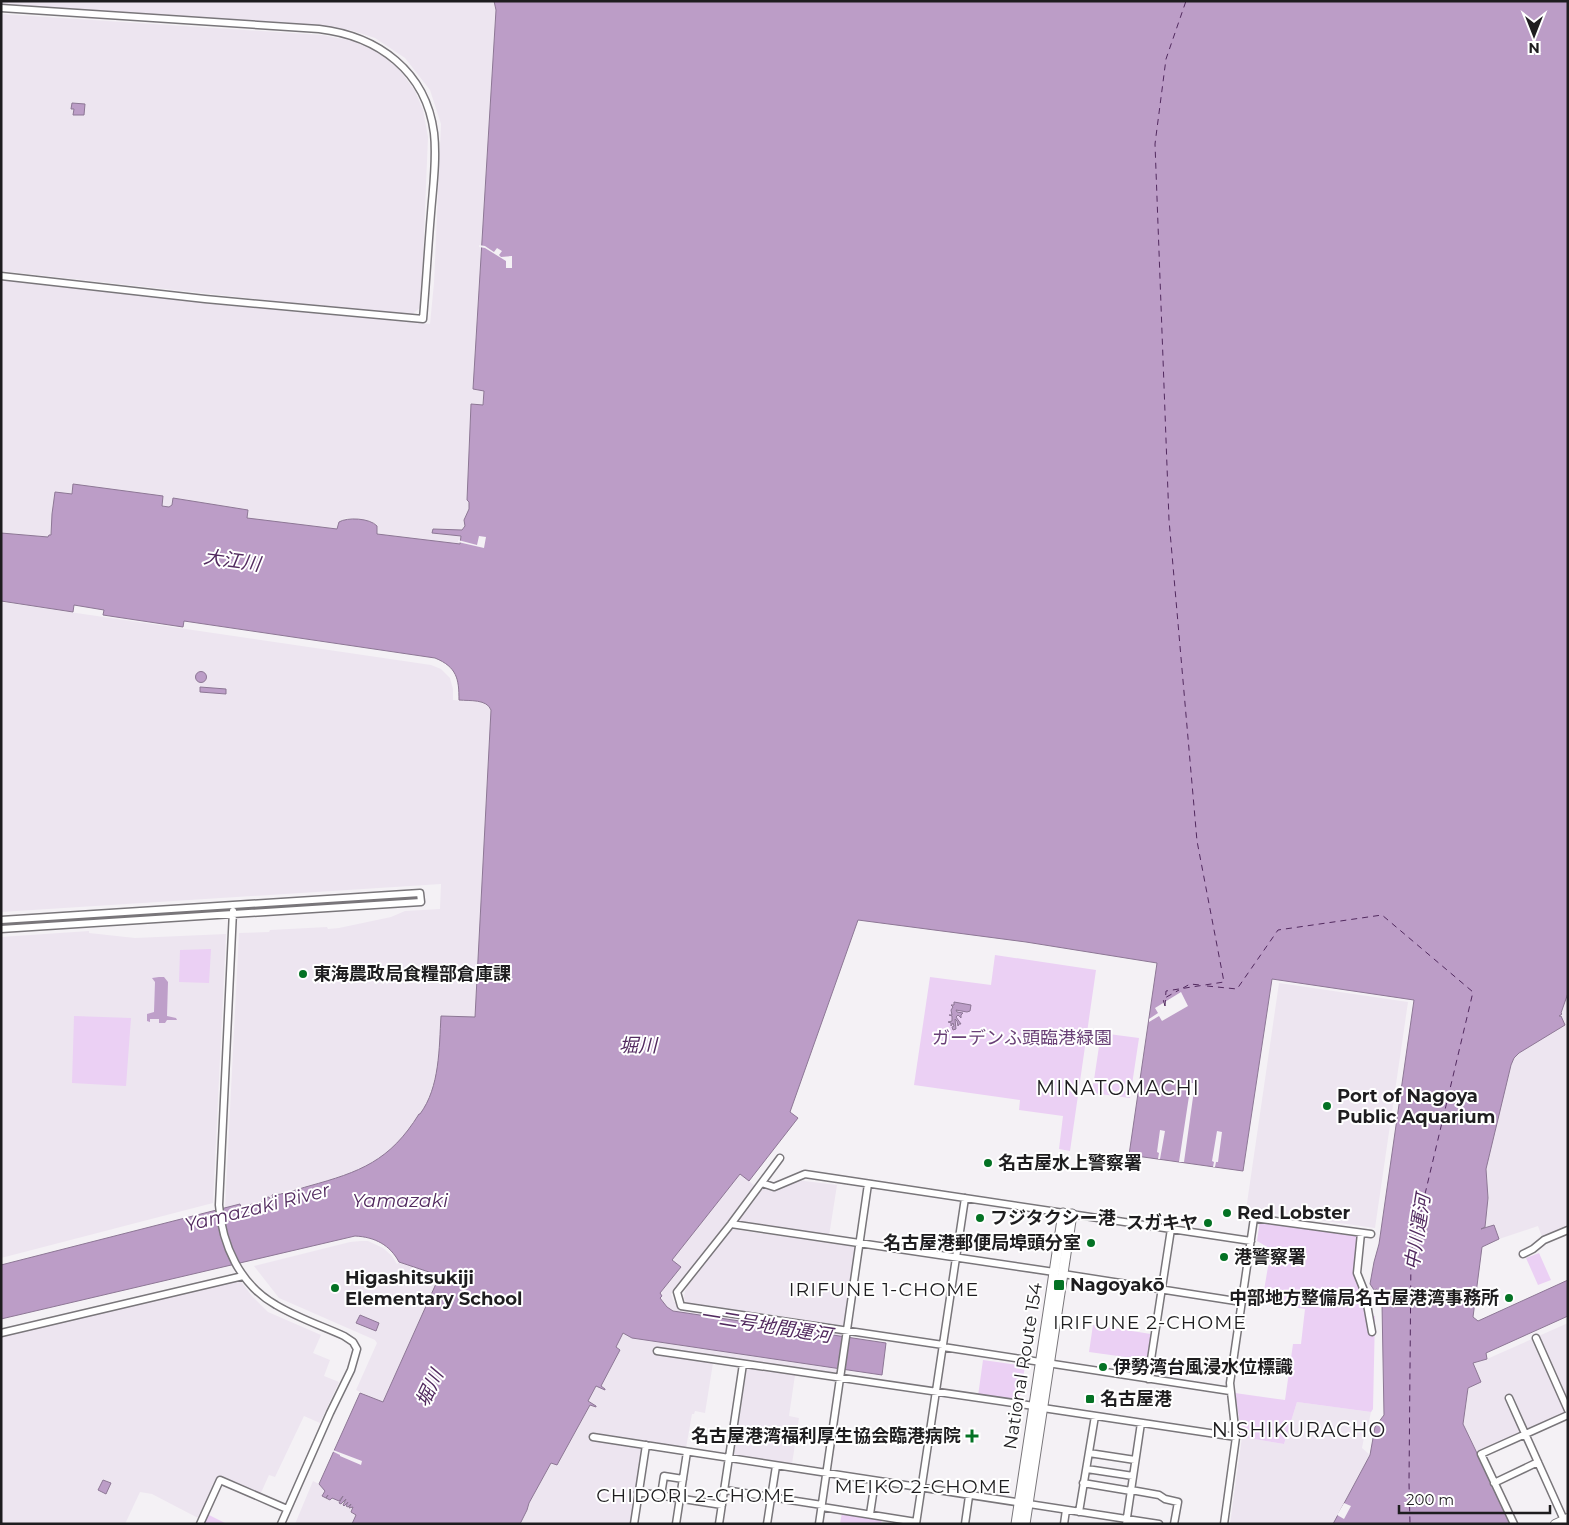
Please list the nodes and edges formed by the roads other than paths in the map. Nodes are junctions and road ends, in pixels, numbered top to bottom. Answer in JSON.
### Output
{"nodes":[{"id":1,"x":1,"y":8,"type":"edge"},
{"id":2,"x":1,"y":276,"type":"edge"},
{"id":3,"x":233,"y":905,"type":"junction"},
{"id":4,"x":233,"y":914,"type":"junction"},
{"id":5,"x":1,"y":920,"type":"edge"},
{"id":6,"x":1,"y":929,"type":"edge"},
{"id":7,"x":780,"y":1158,"type":"dead end"},
{"id":8,"x":762,"y":1183,"type":"junction"},
{"id":9,"x":868,"y":1184,"type":"junction"},
{"id":10,"x":965,"y":1198,"type":"junction"},
{"id":11,"x":1068,"y":1213,"type":"junction"},
{"id":12,"x":731,"y":1224,"type":"junction"},
{"id":13,"x":1171,"y":1229,"type":"junction"},
{"id":14,"x":1568,"y":1230,"type":"edge"},
{"id":15,"x":1361,"y":1233,"type":"junction"},
{"id":16,"x":1372,"y":1234,"type":"dead end"},
{"id":17,"x":1251,"y":1241,"type":"junction"},
{"id":18,"x":860,"y":1244,"type":"junction"},
{"id":19,"x":1523,"y":1254,"type":"dead end"},
{"id":20,"x":956,"y":1258,"type":"junction"},
{"id":21,"x":1059,"y":1273,"type":"junction"},
{"id":22,"x":243,"y":1276,"type":"junction"},
{"id":23,"x":1162,"y":1289,"type":"junction"},
{"id":24,"x":1242,"y":1302,"type":"junction"},
{"id":25,"x":1372,"y":1332,"type":"dead end"},
{"id":26,"x":1,"y":1333,"type":"edge"},
{"id":27,"x":847,"y":1333,"type":"junction"},
{"id":28,"x":1536,"y":1338,"type":"dead end"},
{"id":29,"x":943,"y":1346,"type":"junction"},
{"id":30,"x":657,"y":1350,"type":"dead end"},
{"id":31,"x":743,"y":1364,"type":"junction"},
{"id":32,"x":1045,"y":1364,"type":"junction"},
{"id":33,"x":841,"y":1376,"type":"junction"},
{"id":34,"x":1148,"y":1379,"type":"junction"},
{"id":35,"x":1230,"y":1391,"type":"junction"},
{"id":36,"x":936,"y":1392,"type":"junction"},
{"id":37,"x":1509,"y":1398,"type":"dead end"},
{"id":38,"x":1038,"y":1407,"type":"junction"},
{"id":39,"x":1568,"y":1410,"type":"edge"},
{"id":40,"x":1568,"y":1414,"type":"edge"},
{"id":41,"x":1095,"y":1416,"type":"junction"},
{"id":42,"x":1141,"y":1423,"type":"junction"},
{"id":43,"x":1525,"y":1434,"type":"junction"},
{"id":44,"x":593,"y":1437,"type":"dead end"},
{"id":45,"x":1236,"y":1437,"type":"junction"},
{"id":46,"x":646,"y":1445,"type":"junction"},
{"id":47,"x":687,"y":1452,"type":"junction"},
{"id":48,"x":1089,"y":1454,"type":"junction"},
{"id":49,"x":729,"y":1458,"type":"junction"},
{"id":50,"x":1136,"y":1460,"type":"junction"},
{"id":51,"x":1538,"y":1462,"type":"junction"},
{"id":52,"x":776,"y":1466,"type":"junction"},
{"id":53,"x":1087,"y":1469,"type":"junction"},
{"id":54,"x":826,"y":1474,"type":"junction"},
{"id":55,"x":1133,"y":1476,"type":"junction"},
{"id":56,"x":683,"y":1479,"type":"junction"},
{"id":57,"x":875,"y":1481,"type":"junction"},
{"id":58,"x":1083,"y":1483,"type":"junction"},
{"id":59,"x":1494,"y":1483,"type":"junction"},
{"id":60,"x":921,"y":1488,"type":"junction"},
{"id":61,"x":725,"y":1490,"type":"junction"},
{"id":62,"x":1131,"y":1491,"type":"junction"},
{"id":63,"x":638,"y":1492,"type":"junction"},
{"id":64,"x":661,"y":1496,"type":"junction"},
{"id":65,"x":969,"y":1496,"type":"junction"},
{"id":66,"x":771,"y":1497,"type":"junction"},
{"id":67,"x":680,"y":1498,"type":"junction"},
{"id":68,"x":1024,"y":1503,"type":"junction"},
{"id":69,"x":722,"y":1505,"type":"junction"},
{"id":70,"x":822,"y":1506,"type":"junction"},
{"id":71,"x":288,"y":1509,"type":"junction"},
{"id":72,"x":1066,"y":1510,"type":"junction"},
{"id":73,"x":1079,"y":1512,"type":"junction"},
{"id":74,"x":870,"y":1514,"type":"junction"},
{"id":75,"x":1566,"y":1519,"type":"edge"},
{"id":76,"x":884,"y":1520,"type":"edge"},
{"id":77,"x":1126,"y":1521,"type":"edge"},
{"id":78,"x":916,"y":1523,"type":"edge"},
{"id":79,"x":200,"y":1524,"type":"edge"},
{"id":80,"x":281,"y":1524,"type":"edge"},
{"id":81,"x":634,"y":1524,"type":"edge"},
{"id":82,"x":676,"y":1524,"type":"edge"},
{"id":83,"x":719,"y":1524,"type":"edge"},
{"id":84,"x":767,"y":1524,"type":"edge"},
{"id":85,"x":819,"y":1524,"type":"edge"},
{"id":86,"x":965,"y":1524,"type":"edge"},
{"id":87,"x":1016,"y":1524,"type":"edge"},
{"id":88,"x":1025,"y":1524,"type":"edge"},
{"id":89,"x":1064,"y":1524,"type":"edge"},
{"id":90,"x":1159,"y":1524,"type":"edge"},
{"id":91,"x":1174,"y":1524,"type":"edge"},
{"id":92,"x":1224,"y":1524,"type":"edge"},
{"id":93,"x":1514,"y":1524,"type":"edge"},
{"id":94,"x":1555,"y":1524,"type":"edge"}],
"edges":[{"from":1,"to":2,"type":"street"},
{"from":3,"to":4,"type":"street"},
{"from":3,"to":4,"type":"street"},
{"from":3,"to":5,"type":"street"},
{"from":4,"to":6,"type":"street"},
{"from":4,"to":22,"type":"street"},
{"from":7,"to":8,"type":"street"},
{"from":8,"to":9,"type":"street"},
{"from":8,"to":12,"type":"street"},
{"from":9,"to":10,"type":"street"},
{"from":9,"to":18,"type":"street"},
{"from":10,"to":11,"type":"street"},
{"from":10,"to":20,"type":"street"},
{"from":11,"to":13,"type":"street"},
{"from":11,"to":21,"type":"highway","name":"National Route 154"},
{"from":12,"to":18,"type":"street"},
{"from":12,"to":27,"type":"street"},
{"from":13,"to":17,"type":"street"},
{"from":13,"to":23,"type":"street"},
{"from":14,"to":19,"type":"street"},
{"from":15,"to":16,"type":"street"},
{"from":15,"to":17,"type":"street"},
{"from":15,"to":25,"type":"street"},
{"from":17,"to":24,"type":"street"},
{"from":18,"to":20,"type":"street"},
{"from":18,"to":27,"type":"street"},
{"from":20,"to":21,"type":"street"},
{"from":20,"to":29,"type":"street"},
{"from":21,"to":23,"type":"street"},
{"from":21,"to":32,"type":"highway","name":"National Route 154"},
{"from":22,"to":26,"type":"street"},
{"from":22,"to":71,"type":"street"},
{"from":23,"to":24,"type":"street"},
{"from":23,"to":34,"type":"street"},
{"from":24,"to":35,"type":"street"},
{"from":27,"to":29,"type":"street"},
{"from":27,"to":33,"type":"street"},
{"from":28,"to":39,"type":"street"},
{"from":29,"to":32,"type":"street"},
{"from":29,"to":36,"type":"street"},
{"from":30,"to":31,"type":"street"},
{"from":31,"to":33,"type":"street"},
{"from":31,"to":49,"type":"street"},
{"from":32,"to":34,"type":"street"},
{"from":32,"to":38,"type":"highway","name":"National Route 154"},
{"from":33,"to":36,"type":"street"},
{"from":33,"to":54,"type":"street"},
{"from":34,"to":35,"type":"street"},
{"from":35,"to":45,"type":"street"},
{"from":36,"to":38,"type":"street"},
{"from":36,"to":60,"type":"street"},
{"from":37,"to":43,"type":"street"},
{"from":38,"to":41,"type":"street"},
{"from":38,"to":68,"type":"highway","name":"National Route 154"},
{"from":40,"to":43,"type":"street"},
{"from":41,"to":42,"type":"street"},
{"from":41,"to":48,"type":"street"},
{"from":42,"to":45,"type":"street"},
{"from":42,"to":50,"type":"street"},
{"from":43,"to":51,"type":"street"},
{"from":43,"to":59,"type":"street"},
{"from":44,"to":46,"type":"street"},
{"from":45,"to":92,"type":"street"},
{"from":46,"to":47,"type":"street"},
{"from":46,"to":63,"type":"street"},
{"from":47,"to":49,"type":"street"},
{"from":47,"to":56,"type":"street"},
{"from":48,"to":50,"type":"street"},
{"from":48,"to":53,"type":"street"},
{"from":49,"to":52,"type":"street"},
{"from":49,"to":61,"type":"street"},
{"from":50,"to":55,"type":"street"},
{"from":51,"to":59,"type":"street"},
{"from":51,"to":75,"type":"street"},
{"from":52,"to":54,"type":"street"},
{"from":52,"to":66,"type":"street"},
{"from":53,"to":55,"type":"street"},
{"from":53,"to":58,"type":"street"},
{"from":54,"to":57,"type":"street"},
{"from":54,"to":70,"type":"street"},
{"from":55,"to":62,"type":"street"},
{"from":56,"to":64,"type":"street"},
{"from":56,"to":67,"type":"street"},
{"from":57,"to":60,"type":"street"},
{"from":57,"to":74,"type":"street"},
{"from":58,"to":62,"type":"street"},
{"from":58,"to":73,"type":"street"},
{"from":59,"to":93,"type":"street"},
{"from":60,"to":65,"type":"street"},
{"from":60,"to":78,"type":"street"},
{"from":61,"to":66,"type":"street"},
{"from":61,"to":69,"type":"street"},
{"from":62,"to":77,"type":"street"},
{"from":62,"to":91,"type":"street"},
{"from":63,"to":64,"type":"street"},
{"from":63,"to":81,"type":"street"},
{"from":64,"to":67,"type":"street"},
{"from":65,"to":68,"type":"street"},
{"from":65,"to":86,"type":"street"},
{"from":66,"to":70,"type":"street"},
{"from":66,"to":84,"type":"street"},
{"from":67,"to":69,"type":"street"},
{"from":67,"to":82,"type":"street"},
{"from":68,"to":72,"type":"street"},
{"from":68,"to":87,"type":"highway","name":"National Route 154"},
{"from":68,"to":88,"type":"highway","name":"National Route 154"},
{"from":69,"to":83,"type":"street"},
{"from":70,"to":74,"type":"street"},
{"from":70,"to":85,"type":"street"},
{"from":71,"to":79,"type":"street"},
{"from":71,"to":80,"type":"street"},
{"from":72,"to":73,"type":"street"},
{"from":72,"to":89,"type":"street"},
{"from":73,"to":77,"type":"street"},
{"from":74,"to":76,"type":"street"},
{"from":75,"to":94,"type":"main road"},
{"from":76,"to":78,"type":"street"},
{"from":77,"to":90,"type":"street"}]}
